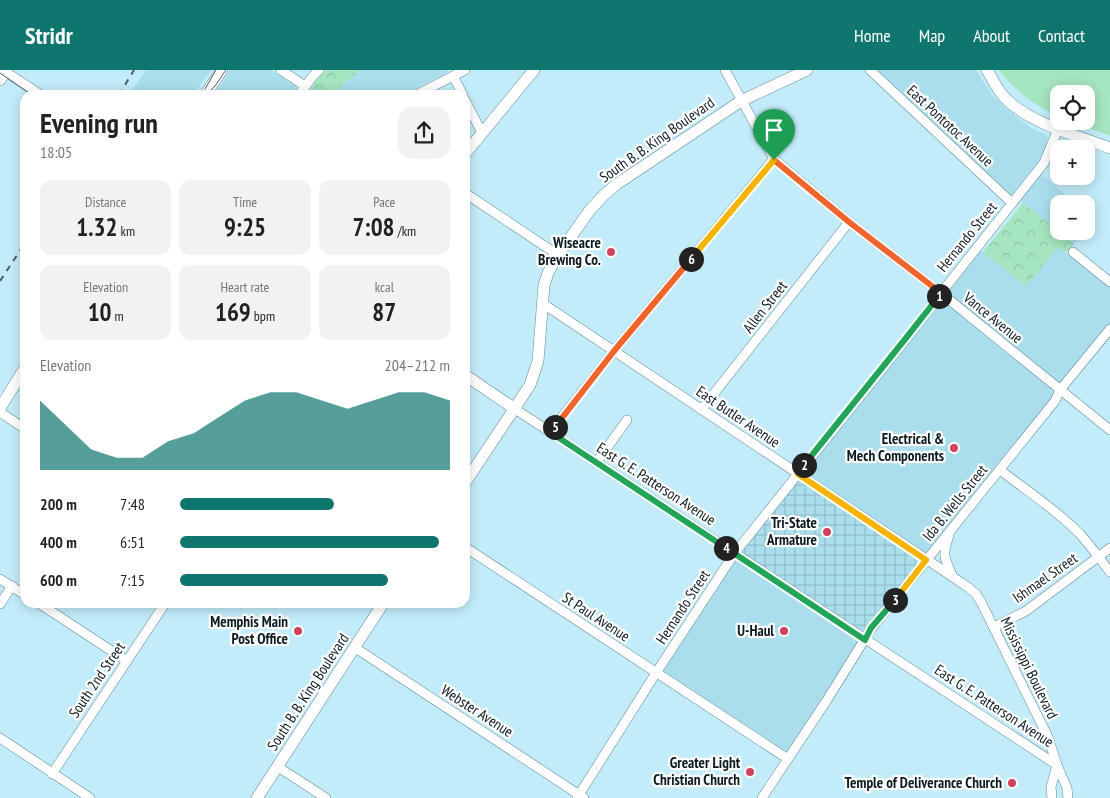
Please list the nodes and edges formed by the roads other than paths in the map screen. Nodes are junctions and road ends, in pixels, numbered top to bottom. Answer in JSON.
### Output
{"nodes":[{"id":1,"x":222,"y":70,"type":"edge"},
{"id":2,"x":281,"y":70,"type":"edge"},
{"id":3,"x":319,"y":70,"type":"edge"},
{"id":4,"x":534,"y":70,"type":"edge"},
{"id":5,"x":725,"y":70,"type":"edge"},
{"id":6,"x":806,"y":70,"type":"edge"},
{"id":7,"x":870,"y":70,"type":"edge"},
{"id":8,"x":987,"y":70,"type":"edge"},
{"id":9,"x":4,"y":73,"type":"edge"},
{"id":10,"x":458,"y":73,"type":"edge"},
{"id":11,"x":305,"y":86,"type":"junction"},
{"id":12,"x":33,"y":90,"type":"edge"},
{"id":13,"x":208,"y":90,"type":"edge"},
{"id":14,"x":302,"y":90,"type":"edge"},
{"id":15,"x":426,"y":90,"type":"edge"},
{"id":16,"x":461,"y":90,"type":"edge"},
{"id":17,"x":741,"y":101,"type":"junction"},
{"id":18,"x":470,"y":110,"type":"edge"},
{"id":19,"x":1050,"y":126,"type":"edge"},
{"id":20,"x":1058,"y":130,"type":"edge"},
{"id":21,"x":1061,"y":130,"type":"edge"},
{"id":22,"x":482,"y":133,"type":"junction"},
{"id":23,"x":470,"y":148,"type":"edge"},
{"id":24,"x":1110,"y":148,"type":"edge"},
{"id":25,"x":774,"y":160,"type":"junction"},
{"id":26,"x":470,"y":196,"type":"edge"},
{"id":27,"x":1012,"y":203,"type":"junction"},
{"id":28,"x":849,"y":222,"type":"junction"},
{"id":29,"x":1073,"y":252,"type":"dead end"},
{"id":30,"x":558,"y":255,"type":"junction"},
{"id":31,"x":1110,"y":282,"type":"edge"},
{"id":32,"x":941,"y":293,"type":"junction"},
{"id":33,"x":542,"y":303,"type":"junction"},
{"id":34,"x":1110,"y":329,"type":"edge"},
{"id":35,"x":614,"y":351,"type":"junction"},
{"id":36,"x":20,"y":376,"type":"edge"},
{"id":37,"x":470,"y":378,"type":"edge"},
{"id":38,"x":1060,"y":390,"type":"junction"},
{"id":39,"x":0,"y":408,"type":"edge"},
{"id":40,"x":515,"y":409,"type":"junction"},
{"id":41,"x":701,"y":410,"type":"junction"},
{"id":42,"x":0,"y":412,"type":"edge"},
{"id":43,"x":627,"y":420,"type":"dead end"},
{"id":44,"x":20,"y":426,"type":"edge"},
{"id":45,"x":1110,"y":430,"type":"edge"},
{"id":46,"x":550,"y":432,"type":"junction"},
{"id":47,"x":596,"y":463,"type":"junction"},
{"id":48,"x":1000,"y":470,"type":"junction"},
{"id":49,"x":798,"y":474,"type":"junction"},
{"id":50,"x":470,"y":476,"type":"edge"},
{"id":51,"x":950,"y":531,"type":"junction"},
{"id":52,"x":1110,"y":548,"type":"edge"},
{"id":53,"x":470,"y":550,"type":"edge"},
{"id":54,"x":734,"y":554,"type":"junction"},
{"id":55,"x":1099,"y":557,"type":"junction"},
{"id":56,"x":926,"y":560,"type":"junction"},
{"id":57,"x":1110,"y":572,"type":"edge"},
{"id":58,"x":953,"y":577,"type":"junction"},
{"id":59,"x":0,"y":579,"type":"edge"},
{"id":60,"x":12,"y":586,"type":"junction"},
{"id":61,"x":968,"y":588,"type":"joint"},
{"id":62,"x":20,"y":592,"type":"edge"},
{"id":63,"x":0,"y":604,"type":"edge"},
{"id":64,"x":46,"y":608,"type":"edge"},
{"id":65,"x":162,"y":608,"type":"edge"},
{"id":66,"x":380,"y":608,"type":"edge"},
{"id":67,"x":994,"y":627,"type":"junction"},
{"id":68,"x":865,"y":640,"type":"junction"},
{"id":69,"x":354,"y":647,"type":"junction"},
{"id":70,"x":127,"y":661,"type":"junction"},
{"id":71,"x":656,"y":673,"type":"junction"},
{"id":72,"x":0,"y":738,"type":"edge"},
{"id":73,"x":788,"y":759,"type":"junction"},
{"id":74,"x":1057,"y":765,"type":"junction"},
{"id":75,"x":278,"y":767,"type":"junction"},
{"id":76,"x":52,"y":774,"type":"junction"},
{"id":77,"x":580,"y":797,"type":"edge"},
{"id":78,"x":90,"y":798,"type":"edge"},
{"id":79,"x":257,"y":798,"type":"edge"},
{"id":80,"x":326,"y":798,"type":"edge"},
{"id":81,"x":762,"y":798,"type":"edge"},
{"id":82,"x":1052,"y":798,"type":"edge"},
{"id":83,"x":1068,"y":798,"type":"edge"}],
"edges":[{"from":1,"to":13,"type":"main road"},
{"from":2,"to":11,"type":"street"},
{"from":3,"to":11,"type":"street"},
{"from":4,"to":22,"type":"main road"},
{"from":5,"to":17,"type":"street","name":"Vance Avenue"},
{"from":6,"to":17,"type":"main road","name":"South B. B. King Boulevard"},
{"from":7,"to":27,"type":"street","name":"East Pontotoc Avenue"},
{"from":8,"to":19,"type":"main road"},
{"from":9,"to":12,"type":"street"},
{"from":10,"to":15,"type":"street"},
{"from":10,"to":16,"type":"street"},
{"from":11,"to":14,"type":"street"},
{"from":17,"to":25,"type":"street","name":"Vance Avenue"},
{"from":17,"to":30,"type":"main road","name":"South B. B. King Boulevard"},
{"from":18,"to":22,"type":"street"},
{"from":20,"to":27,"type":"street","name":"Hernando Street"},
{"from":21,"to":24,"type":"main road"},
{"from":22,"to":23,"type":"main road"},
{"from":25,"to":28,"type":"street","name":"Vance Avenue"},
{"from":25,"to":35,"type":"street"},
{"from":26,"to":30,"type":"street"},
{"from":27,"to":32,"type":"street","name":"Hernando Street"},
{"from":28,"to":32,"type":"street","name":"Vance Avenue"},
{"from":28,"to":41,"type":"street","name":"Allen Street"},
{"from":29,"to":31,"type":"street"},
{"from":30,"to":33,"type":"main road","name":"South B. B. King Boulevard"},
{"from":32,"to":38,"type":"street","name":"Vance Avenue"},
{"from":32,"to":49,"type":"street","name":"Hernando Street"},
{"from":33,"to":35,"type":"street","name":"East Butler Avenue"},
{"from":33,"to":40,"type":"main road","name":"South B. B. King Boulevard"},
{"from":34,"to":38,"type":"street","name":"Ida B. Wells Street"},
{"from":35,"to":41,"type":"street","name":"East Butler Avenue"},
{"from":35,"to":46,"type":"street"},
{"from":36,"to":39,"type":"main road"},
{"from":37,"to":40,"type":"main road","name":"East G. E. Patterson Avenue"},
{"from":38,"to":45,"type":"street","name":"Vance Avenue"},
{"from":38,"to":48,"type":"street","name":"Ida B. Wells Street"},
{"from":40,"to":46,"type":"street","name":"East G. E. Patterson Avenue"},
{"from":40,"to":50,"type":"main road","name":"South B. B. King Boulevard"},
{"from":41,"to":49,"type":"street","name":"East Butler Avenue"},
{"from":42,"to":44,"type":"street"},
{"from":43,"to":47,"type":"street"},
{"from":46,"to":47,"type":"street","name":"East G. E. Patterson Avenue"},
{"from":47,"to":54,"type":"street","name":"East G. E. Patterson Avenue"},
{"from":48,"to":51,"type":"street","name":"Ida B. Wells Street"},
{"from":48,"to":55,"type":"street"},
{"from":49,"to":54,"type":"street","name":"Hernando Street"},
{"from":49,"to":56,"type":"street","name":"East Butler Avenue"},
{"from":51,"to":56,"type":"street","name":"Ida B. Wells Street"},
{"from":51,"to":58,"type":"street"},
{"from":52,"to":55,"type":"street","name":"Ishmael Street"},
{"from":53,"to":71,"type":"street","name":"St Paul Avenue"},
{"from":54,"to":68,"type":"street","name":"East G. E. Patterson Avenue"},
{"from":54,"to":71,"type":"street","name":"Hernando Street"},
{"from":55,"to":57,"type":"street"},
{"from":55,"to":67,"type":"street","name":"Ishmael Street"},
{"from":56,"to":58,"type":"street","name":"East Butler Avenue"},
{"from":56,"to":68,"type":"street","name":"Ida B. Wells Street"},
{"from":58,"to":61,"type":"street","name":"East Butler Avenue"},
{"from":59,"to":60,"type":"street"},
{"from":60,"to":62,"type":"street"},
{"from":60,"to":63,"type":"street"},
{"from":61,"to":67,"type":"street","name":"Mississippi Boulevard"},
{"from":64,"to":70,"type":"street"},
{"from":65,"to":70,"type":"street","name":"South 2nd Street"},
{"from":66,"to":69,"type":"main road","name":"South B. B. King Boulevard"},
{"from":67,"to":74,"type":"street","name":"Mississippi Boulevard"},
{"from":68,"to":73,"type":"street","name":"Ida B. Wells Street"},
{"from":68,"to":74,"type":"street","name":"East G. E. Patterson Avenue"},
{"from":69,"to":75,"type":"main road","name":"South B. B. King Boulevard"},
{"from":69,"to":77,"type":"street","name":"Webster Avenue"},
{"from":70,"to":76,"type":"street","name":"South 2nd Street"},
{"from":71,"to":73,"type":"street","name":"St Paul Avenue"},
{"from":71,"to":77,"type":"street","name":"Hernando Street"},
{"from":72,"to":76,"type":"street"},
{"from":73,"to":81,"type":"street","name":"Ida B. Wells Street"},
{"from":74,"to":82,"type":"street"},
{"from":74,"to":83,"type":"street","name":"Mississippi Boulevard"},
{"from":75,"to":79,"type":"main road","name":"South B. B. King Boulevard"},
{"from":75,"to":80,"type":"street"},
{"from":76,"to":78,"type":"street"}]}
